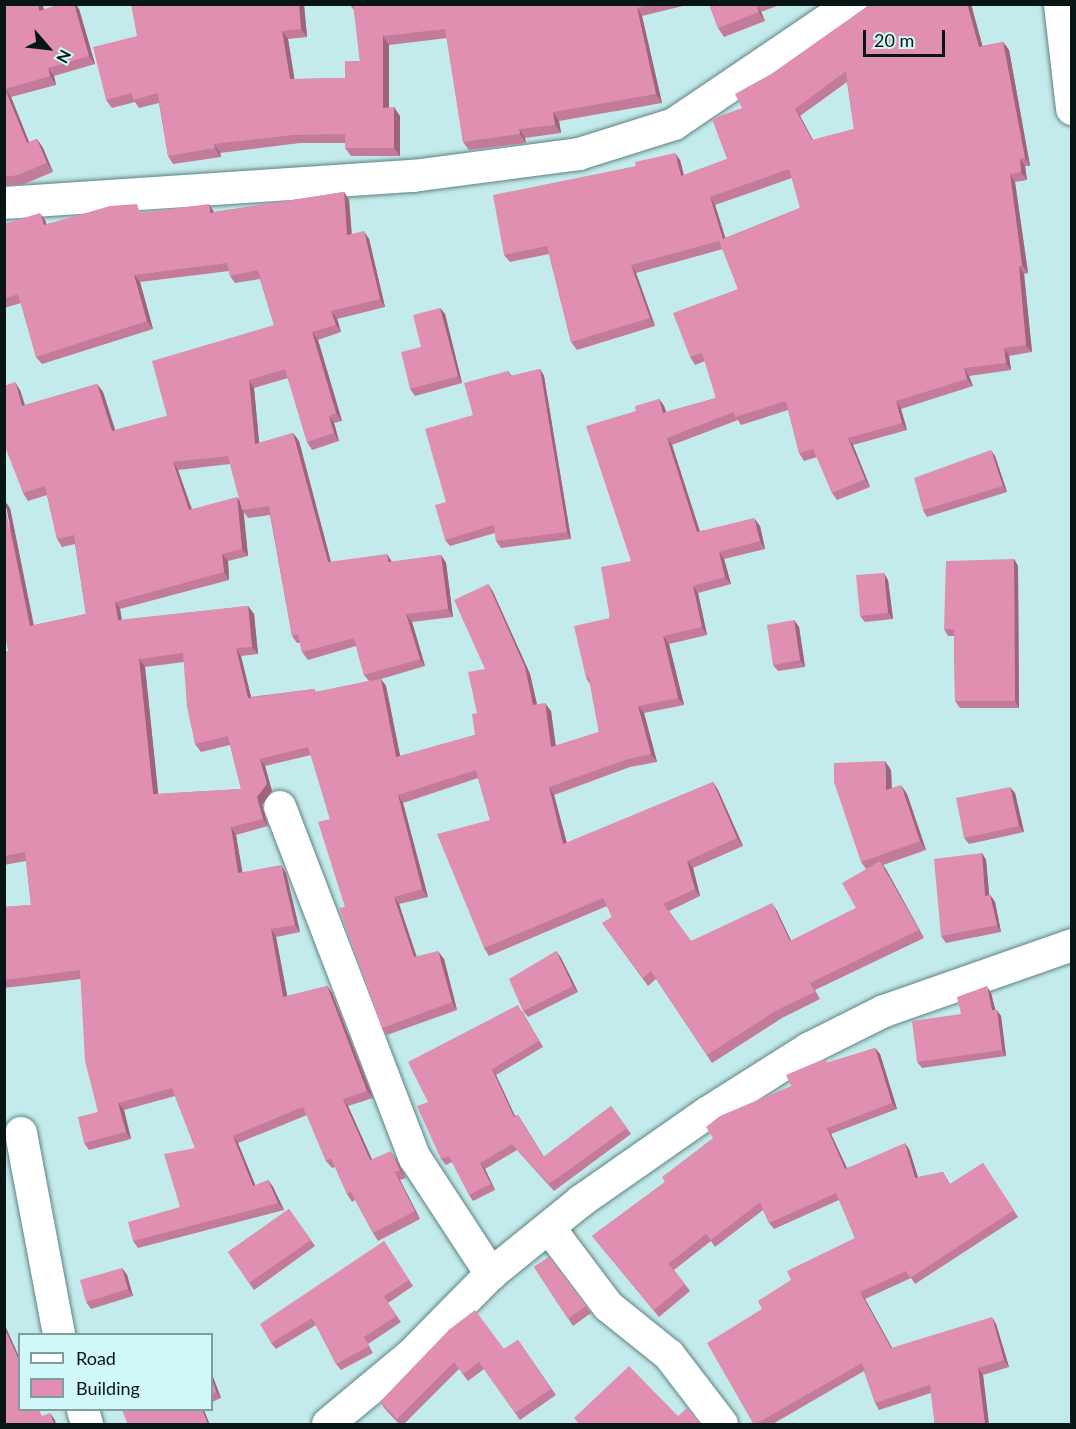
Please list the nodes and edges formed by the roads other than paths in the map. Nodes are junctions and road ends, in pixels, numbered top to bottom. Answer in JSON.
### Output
{"nodes":[{"id":1,"x":851,"y":4,"type":"edge"},
{"id":2,"x":1060,"y":4,"type":"edge"},
{"id":3,"x":1071,"y":108,"type":"edge"},
{"id":4,"x":4,"y":202,"type":"edge"},
{"id":5,"x":280,"y":807,"type":"dead end"},
{"id":6,"x":1071,"y":945,"type":"edge"},
{"id":7,"x":21,"y":1133,"type":"dead end"},
{"id":8,"x":550,"y":1229,"type":"junction"},
{"id":9,"x":491,"y":1274,"type":"junction"},
{"id":10,"x":59,"y":1333,"type":"edge"},
{"id":11,"x":328,"y":1425,"type":"edge"},
{"id":12,"x":722,"y":1425,"type":"edge"}],
"edges":[{"from":1,"to":4,"type":"street"},
{"from":2,"to":3,"type":"main road"},
{"from":5,"to":9,"type":"street"},
{"from":6,"to":8,"type":"street"},
{"from":7,"to":10,"type":"street"},
{"from":8,"to":9,"type":"street"},
{"from":8,"to":12,"type":"street"},
{"from":9,"to":11,"type":"street"}]}
